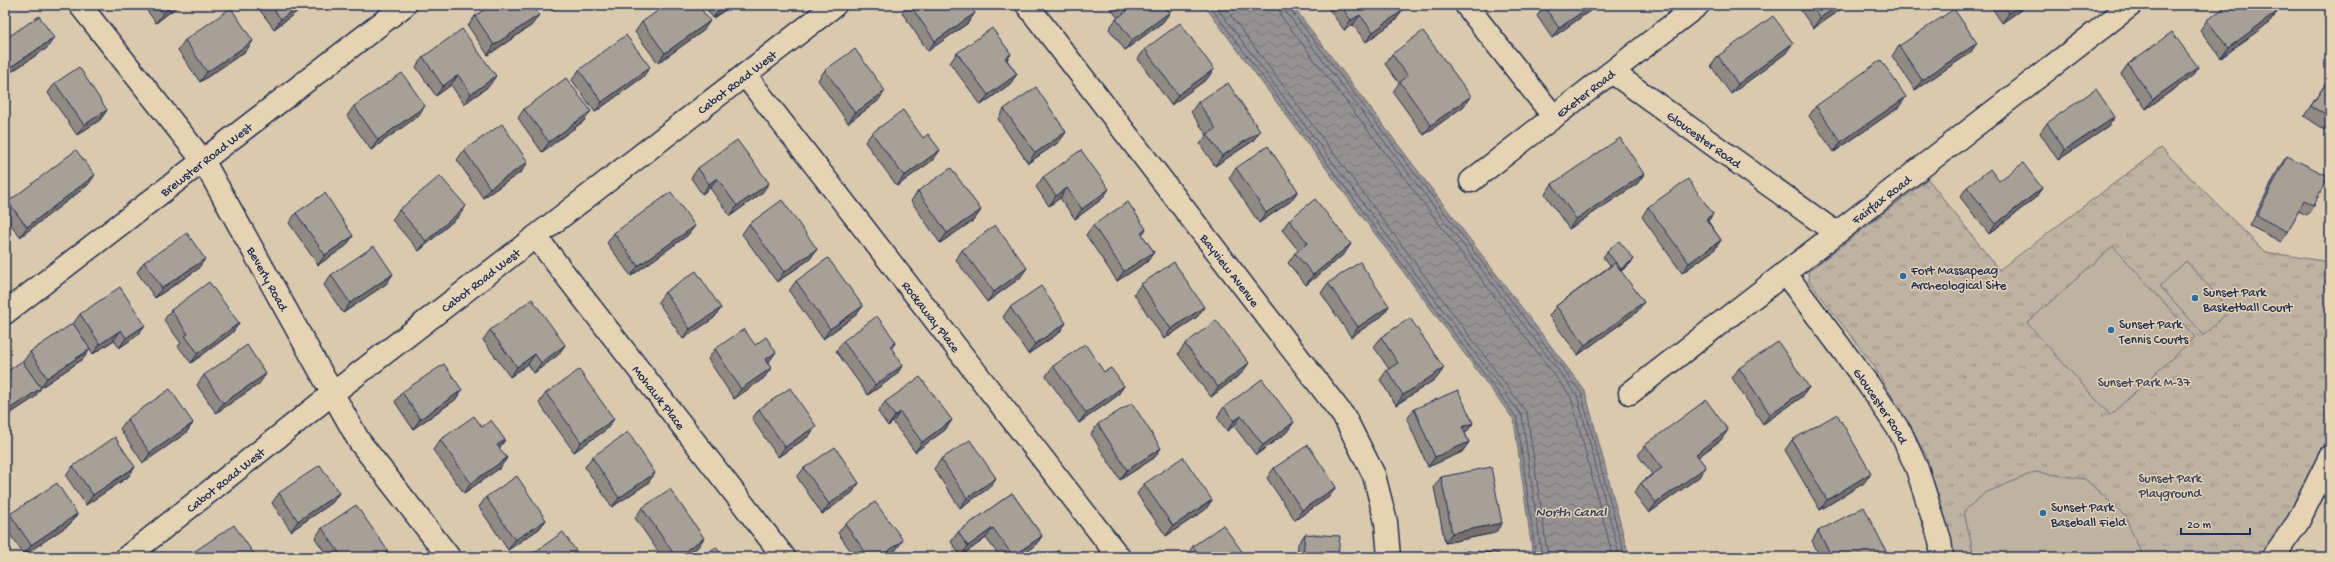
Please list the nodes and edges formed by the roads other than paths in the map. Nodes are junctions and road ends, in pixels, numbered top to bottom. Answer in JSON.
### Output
{"nodes":[{"id":1,"x":80,"y":5,"type":"edge"},
{"id":2,"x":405,"y":5,"type":"edge"},
{"id":3,"x":835,"y":5,"type":"edge"},
{"id":4,"x":1027,"y":5,"type":"edge"},
{"id":5,"x":1466,"y":5,"type":"edge"},
{"id":6,"x":1698,"y":5,"type":"edge"},
{"id":7,"x":2131,"y":5,"type":"edge"},
{"id":8,"x":1612,"y":72,"type":"junction"},
{"id":9,"x":745,"y":75,"type":"junction"},
{"id":10,"x":1554,"y":117,"type":"junction"},
{"id":11,"x":204,"y":162,"type":"junction"},
{"id":12,"x":1471,"y":181,"type":"dead end"},
{"id":13,"x":1836,"y":233,"type":"junction"},
{"id":14,"x":536,"y":237,"type":"junction"},
{"id":15,"x":1785,"y":273,"type":"junction"},
{"id":16,"x":5,"y":313,"type":"edge"},
{"id":17,"x":1630,"y":393,"type":"dead end"},
{"id":18,"x":332,"y":394,"type":"junction"},
{"id":19,"x":2330,"y":457,"type":"edge"},
{"id":20,"x":127,"y":557,"type":"edge"},
{"id":21,"x":449,"y":557,"type":"edge"},
{"id":22,"x":784,"y":557,"type":"edge"},
{"id":23,"x":1119,"y":557,"type":"edge"},
{"id":24,"x":1389,"y":557,"type":"edge"},
{"id":25,"x":1942,"y":557,"type":"edge"},
{"id":26,"x":2273,"y":557,"type":"edge"}],
"edges":[{"from":1,"to":11,"type":"street","name":"Beverly Road"},
{"from":2,"to":11,"type":"street","name":"Brewster Road West"},
{"from":3,"to":9,"type":"street","name":"Cabot Road West"},
{"from":4,"to":24,"type":"street","name":"Bayview Avenue"},
{"from":5,"to":10,"type":"street"},
{"from":6,"to":8,"type":"street","name":"Exeter Road"},
{"from":7,"to":13,"type":"street","name":"Fairfax Road"},
{"from":8,"to":10,"type":"street","name":"Exeter Road"},
{"from":8,"to":13,"type":"street","name":"Gloucester Road"},
{"from":9,"to":14,"type":"street","name":"Cabot Road West"},
{"from":9,"to":23,"type":"street","name":"Rockaway Place"},
{"from":10,"to":12,"type":"street","name":"Exeter Road"},
{"from":11,"to":16,"type":"street","name":"Brewster Road West"},
{"from":11,"to":18,"type":"street","name":"Beverly Road"},
{"from":13,"to":15,"type":"street","name":"Fairfax Road"},
{"from":14,"to":18,"type":"street","name":"Cabot Road West"},
{"from":14,"to":22,"type":"street","name":"Mohawk Place"},
{"from":15,"to":17,"type":"street","name":"Fairfax Road"},
{"from":15,"to":25,"type":"street","name":"Gloucester Road"},
{"from":18,"to":20,"type":"street","name":"Cabot Road West"},
{"from":18,"to":21,"type":"street","name":"Beverly Road"},
{"from":19,"to":26,"type":"street"}]}
